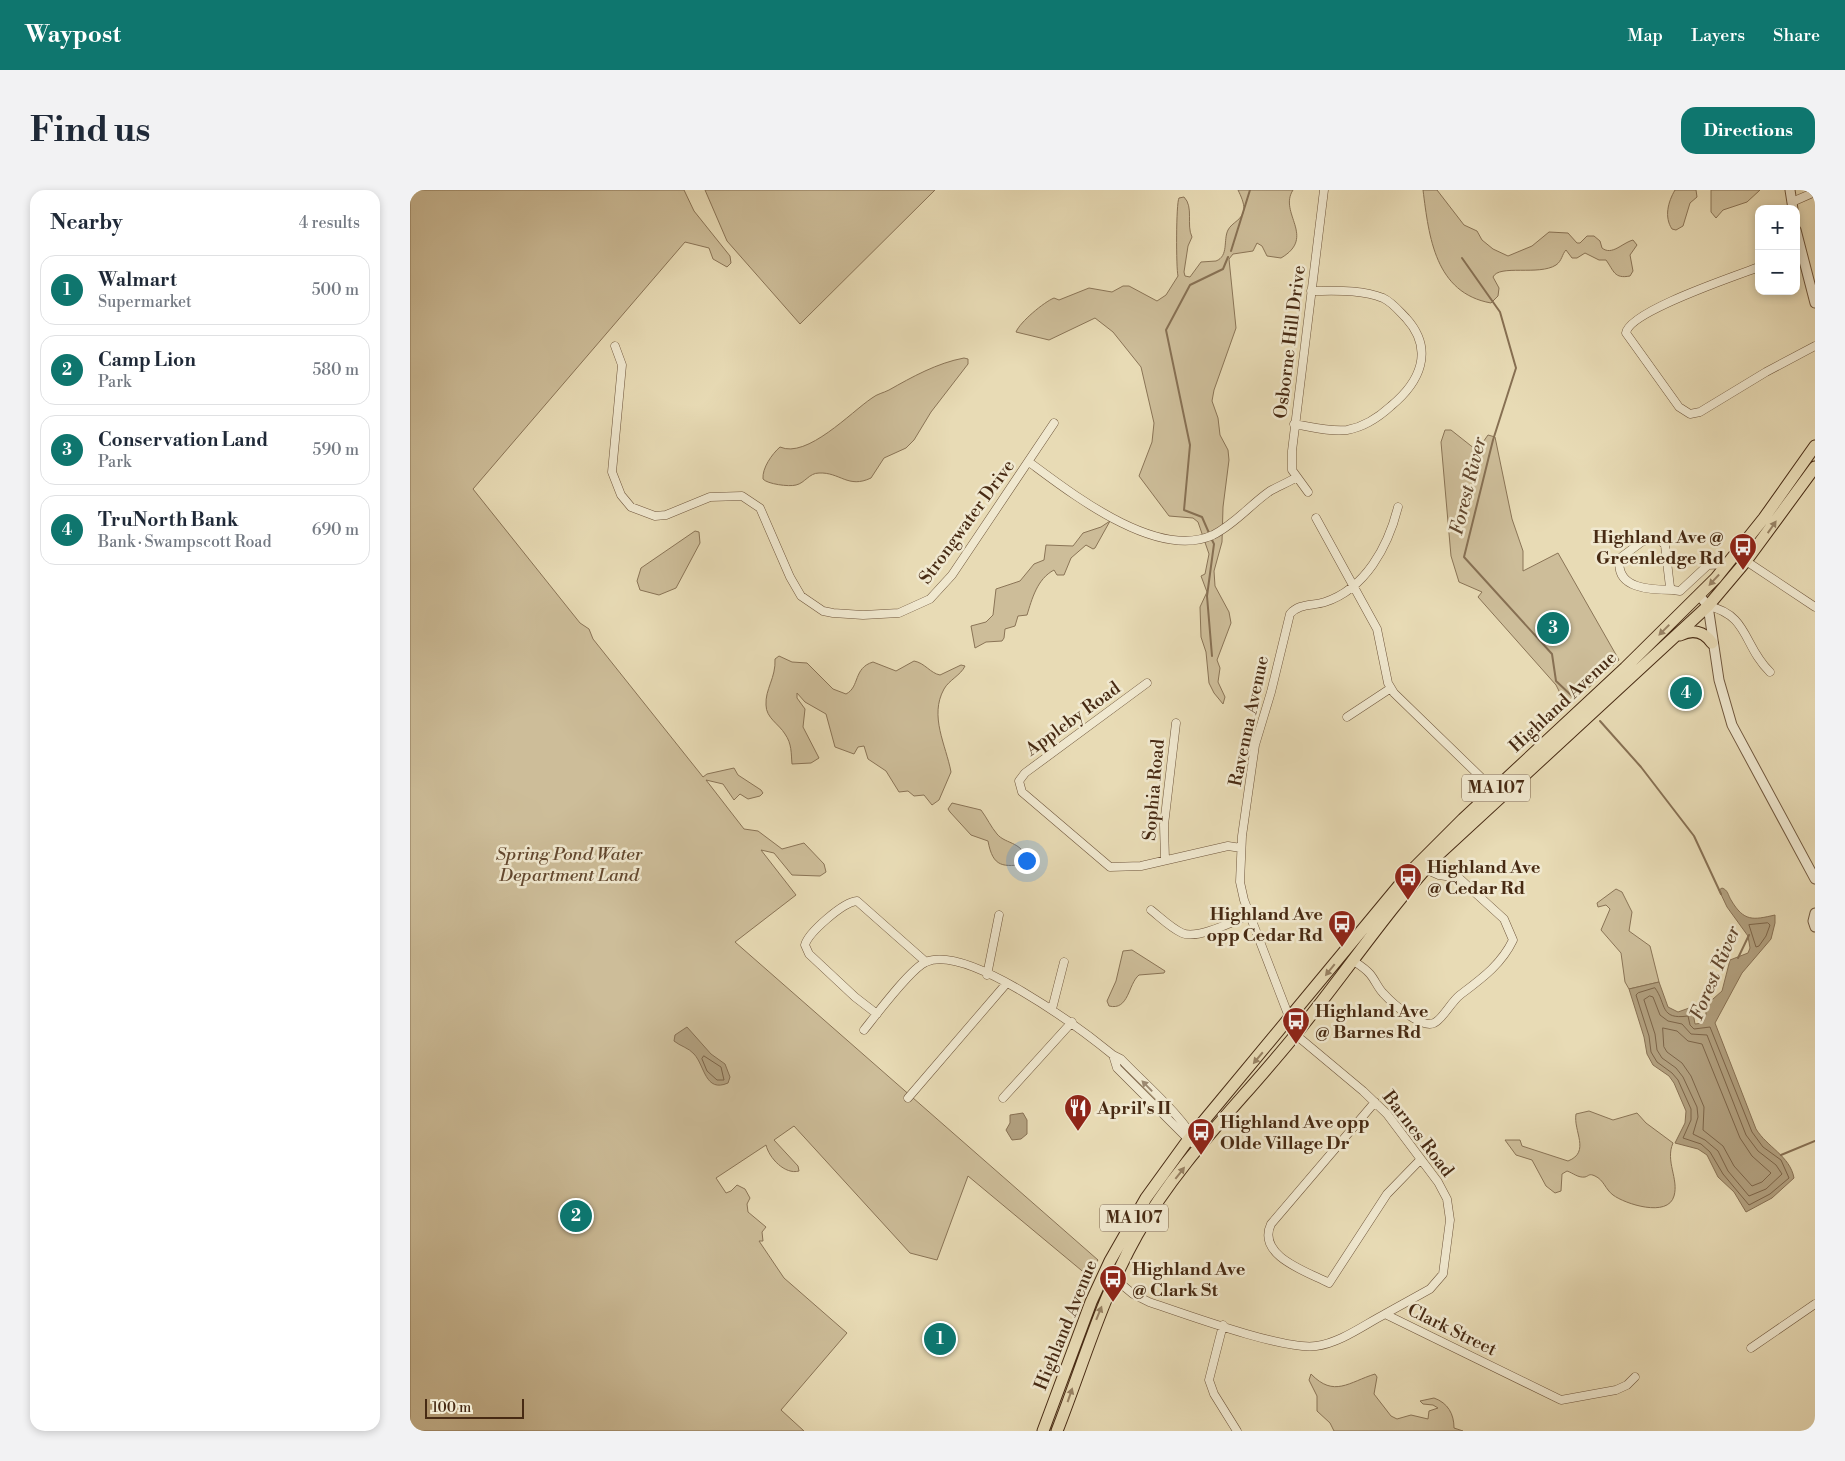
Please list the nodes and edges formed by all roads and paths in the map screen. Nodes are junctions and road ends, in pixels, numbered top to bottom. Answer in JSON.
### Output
{"nodes":[{"id":1,"x":1324,"y":190,"type":"edge"},
{"id":2,"x":1790,"y":190,"type":"edge"},
{"id":3,"x":1815,"y":192,"type":"edge"},
{"id":4,"x":1792,"y":205,"type":"edge"},
{"id":5,"x":1800,"y":258,"type":"edge"},
{"id":6,"x":1755,"y":269,"type":"edge"},
{"id":7,"x":1311,"y":291,"type":"junction"},
{"id":8,"x":1815,"y":303,"type":"edge"},
{"id":9,"x":615,"y":346,"type":"dead end"},
{"id":10,"x":1815,"y":346,"type":"edge"},
{"id":11,"x":1054,"y":423,"type":"dead end"},
{"id":12,"x":1294,"y":424,"type":"junction"},
{"id":13,"x":1815,"y":446,"type":"edge"},
{"id":14,"x":1029,"y":462,"type":"junction"},
{"id":15,"x":1815,"y":467,"type":"edge"},
{"id":16,"x":1297,"y":477,"type":"junction"},
{"id":17,"x":1308,"y":492,"type":"dead end"},
{"id":18,"x":1398,"y":507,"type":"dead end"},
{"id":19,"x":1316,"y":518,"type":"dead end"},
{"id":20,"x":1746,"y":561,"type":"junction"},
{"id":21,"x":1728,"y":564,"type":"junction"},
{"id":22,"x":1354,"y":588,"type":"junction"},
{"id":23,"x":1673,"y":590,"type":"junction"},
{"id":24,"x":1699,"y":595,"type":"junction"},
{"id":25,"x":1708,"y":606,"type":"junction"},
{"id":26,"x":1815,"y":607,"type":"edge"},
{"id":27,"x":1674,"y":638,"type":"junction"},
{"id":28,"x":1712,"y":643,"type":"junction"},
{"id":29,"x":1770,"y":672,"type":"dead end"},
{"id":30,"x":1147,"y":683,"type":"dead end"},
{"id":31,"x":1391,"y":688,"type":"junction"},
{"id":32,"x":1348,"y":717,"type":"dead end"},
{"id":33,"x":1176,"y":723,"type":"dead end"},
{"id":34,"x":1494,"y":790,"type":"junction"},
{"id":35,"x":1241,"y":848,"type":"junction"},
{"id":36,"x":1437,"y":856,"type":"junction"},
{"id":37,"x":1165,"y":860,"type":"junction"},
{"id":38,"x":1425,"y":869,"type":"junction"},
{"id":39,"x":1448,"y":876,"type":"junction"},
{"id":40,"x":1815,"y":879,"type":"edge"},
{"id":41,"x":1151,"y":910,"type":"dead end"},
{"id":42,"x":1815,"y":912,"type":"edge"},
{"id":43,"x":999,"y":915,"type":"dead end"},
{"id":44,"x":1249,"y":915,"type":"junction"},
{"id":45,"x":1815,"y":927,"type":"edge"},
{"id":46,"x":1352,"y":960,"type":"junction"},
{"id":47,"x":926,"y":962,"type":"junction"},
{"id":48,"x":1064,"y":962,"type":"dead end"},
{"id":49,"x":988,"y":975,"type":"junction"},
{"id":50,"x":1006,"y":984,"type":"junction"},
{"id":51,"x":1052,"y":1009,"type":"junction"},
{"id":52,"x":877,"y":1014,"type":"junction"},
{"id":53,"x":1289,"y":1020,"type":"junction"},
{"id":54,"x":1072,"y":1022,"type":"junction"},
{"id":55,"x":864,"y":1030,"type":"dead end"},
{"id":56,"x":1296,"y":1035,"type":"junction"},
{"id":57,"x":908,"y":1098,"type":"dead end"},
{"id":58,"x":1004,"y":1098,"type":"dead end"},
{"id":59,"x":1375,"y":1102,"type":"junction"},
{"id":60,"x":1190,"y":1137,"type":"junction"},
{"id":61,"x":1200,"y":1148,"type":"junction"},
{"id":62,"x":1421,"y":1159,"type":"junction"},
{"id":63,"x":1114,"y":1278,"type":"junction"},
{"id":64,"x":1815,"y":1304,"type":"edge"},
{"id":65,"x":1385,"y":1314,"type":"junction"},
{"id":66,"x":1224,"y":1325,"type":"junction"},
{"id":67,"x":1751,"y":1348,"type":"dead end"},
{"id":68,"x":1635,"y":1377,"type":"dead end"},
{"id":69,"x":1044,"y":1431,"type":"edge"},
{"id":70,"x":1057,"y":1431,"type":"edge"},
{"id":71,"x":1237,"y":1431,"type":"edge"}],
"edges":[{"from":1,"to":7,"type":"street","name":"Osborne Hill Drive"},
{"from":2,"to":4,"type":"street"},
{"from":3,"to":4,"type":"street"},
{"from":5,"to":8,"type":"street"},
{"from":6,"to":10,"type":"street"},
{"from":7,"to":12,"type":"street","name":"Osborne Hill Drive"},
{"from":7,"to":12,"type":"street"},
{"from":9,"to":14,"type":"street","name":"Strongwater Drive"},
{"from":11,"to":14,"type":"street","name":"Strongwater Drive"},
{"from":12,"to":16,"type":"street","name":"Osborne Hill Drive"},
{"from":13,"to":21,"type":"main road","name":"Highland Avenue","number":"MA 107"},
{"from":14,"to":16,"type":"street","name":"Strongwater Drive"},
{"from":20,"to":15,"type":"main road","name":"Highland Avenue","number":"MA 107","one_way":true},
{"from":16,"to":17,"type":"street","name":"Osborne Hill Drive"},
{"from":18,"to":22,"type":"street","name":"Ravenna Avenue"},
{"from":19,"to":22,"type":"street"},
{"from":20,"to":25,"type":"main road","name":"Highland Avenue","number":"MA 107"},
{"from":20,"to":26,"type":"street"},
{"from":21,"to":23,"type":"street"},
{"from":21,"to":24,"type":"main road","name":"Highland Avenue","number":"MA 107","one_way":true},
{"from":22,"to":31,"type":"street"},
{"from":22,"to":35,"type":"street","name":"Ravenna Avenue"},
{"from":23,"to":23,"type":"street"},
{"from":24,"to":25,"type":"street"},
{"from":24,"to":34,"type":"main road","name":"Highland Avenue","number":"MA 107","one_way":true},
{"from":25,"to":27,"type":"main road","name":"Highland Avenue","number":"MA 107"},
{"from":25,"to":28,"type":"street"},
{"from":25,"to":29,"type":"street"},
{"from":27,"to":28,"type":"main road"},
{"from":27,"to":36,"type":"main road","name":"Highland Avenue","number":"MA 107"},
{"from":28,"to":40,"type":"street"},
{"from":30,"to":37,"type":"street","name":"Appleby Road"},
{"from":31,"to":32,"type":"street"},
{"from":31,"to":34,"type":"street"},
{"from":33,"to":37,"type":"street","name":"Sophia Road"},
{"from":34,"to":53,"type":"main road","name":"Highland Avenue","number":"MA 107","one_way":true},
{"from":35,"to":37,"type":"street"},
{"from":35,"to":44,"type":"street","name":"Ravenna Avenue"},
{"from":36,"to":38,"type":"main road","name":"Highland Avenue","number":"MA 107"},
{"from":36,"to":39,"type":"street"},
{"from":38,"to":39,"type":"street"},
{"from":38,"to":46,"type":"main road","name":"Highland Avenue","number":"MA 107"},
{"from":39,"to":46,"type":"street"},
{"from":41,"to":44,"type":"street"},
{"from":42,"to":45,"type":"street"},
{"from":43,"to":49,"type":"street"},
{"from":44,"to":53,"type":"street","name":"Ravenna Avenue"},
{"from":46,"to":56,"type":"main road","name":"Highland Avenue","number":"MA 107"},
{"from":47,"to":49,"type":"street"},
{"from":47,"to":52,"type":"street"},
{"from":47,"to":52,"type":"street"},
{"from":48,"to":51,"type":"street"},
{"from":49,"to":50,"type":"street"},
{"from":50,"to":51,"type":"street"},
{"from":50,"to":57,"type":"street"},
{"from":51,"to":54,"type":"street"},
{"from":52,"to":55,"type":"street"},
{"from":53,"to":56,"type":"street","name":"Ravenna Avenue"},
{"from":53,"to":60,"type":"main road","name":"Highland Avenue","number":"MA 107","one_way":true},
{"from":54,"to":58,"type":"street"},
{"from":54,"to":60,"type":"street"},
{"from":56,"to":59,"type":"street","name":"Barnes Road"},
{"from":56,"to":61,"type":"main road","name":"Highland Avenue","number":"MA 107"},
{"from":59,"to":62,"type":"street","name":"Barnes Road"},
{"from":59,"to":62,"type":"street"},
{"from":60,"to":61,"type":"street"},
{"from":60,"to":69,"type":"main road","name":"Highland Avenue","number":"MA 107"},
{"from":63,"to":61,"type":"main road","name":"Highland Avenue","number":"MA 107","one_way":true},
{"from":62,"to":65,"type":"street","name":"Barnes Road"},
{"from":63,"to":66,"type":"street","name":"Clark Street"},
{"from":70,"to":63,"type":"main road","name":"Highland Avenue","number":"MA 107","one_way":true},
{"from":64,"to":67,"type":"street"},
{"from":65,"to":66,"type":"street","name":"Clark Street"},
{"from":65,"to":68,"type":"street","name":"Clark Street"},
{"from":66,"to":71,"type":"street"}]}
